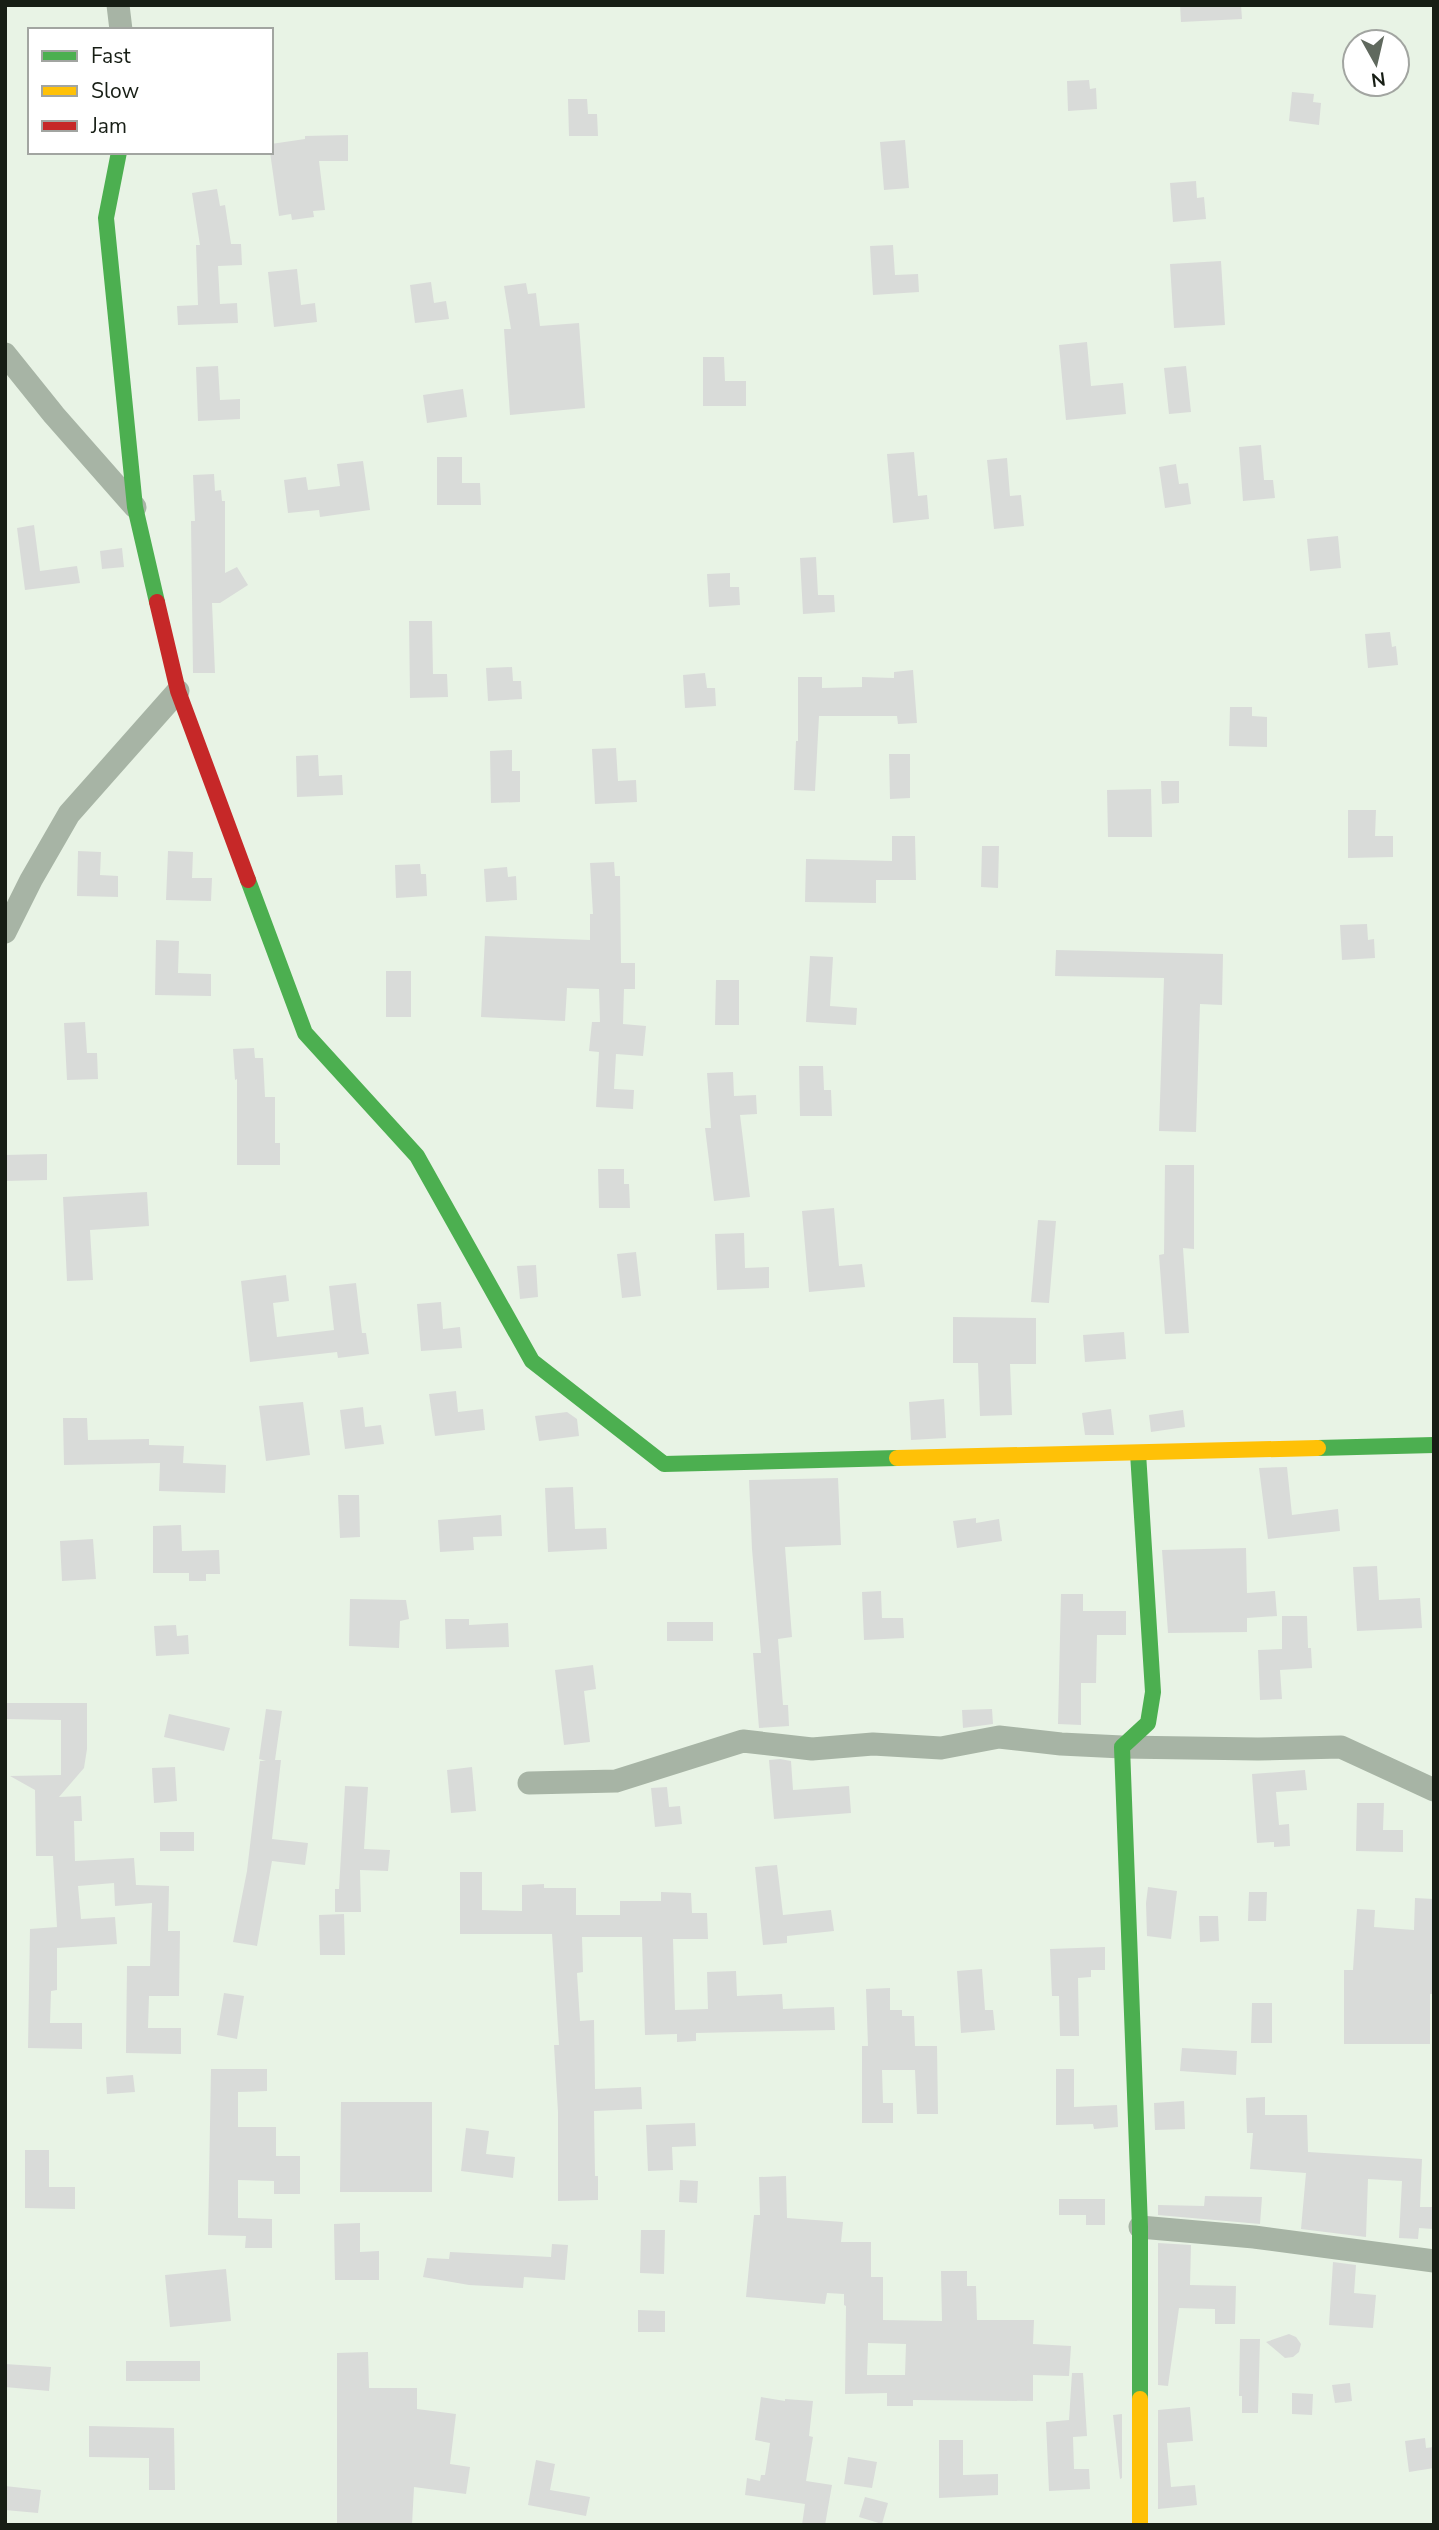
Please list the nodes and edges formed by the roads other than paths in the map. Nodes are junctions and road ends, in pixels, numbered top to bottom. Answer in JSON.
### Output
{"nodes":[{"id":1,"x":118,"y":5,"type":"edge"},
{"id":2,"x":121,"y":28,"type":"edge"},
{"id":3,"x":119,"y":154,"type":"edge"},
{"id":4,"x":5,"y":354,"type":"edge"},
{"id":5,"x":135,"y":508,"type":"junction"},
{"id":6,"x":178,"y":691,"type":"junction"},
{"id":7,"x":5,"y":932,"type":"edge"},
{"id":8,"x":1434,"y":1445,"type":"edge"},
{"id":9,"x":1138,"y":1453,"type":"junction"},
{"id":10,"x":1122,"y":1747,"type":"junction"},
{"id":11,"x":529,"y":1783,"type":"dead end"},
{"id":12,"x":1434,"y":1790,"type":"edge"},
{"id":13,"x":1140,"y":2227,"type":"junction"},
{"id":14,"x":1434,"y":2260,"type":"edge"},
{"id":15,"x":1140,"y":2525,"type":"edge"}],
"edges":[{"from":1,"to":2,"type":"street"},
{"from":3,"to":5,"type":"street"},
{"from":4,"to":5,"type":"street"},
{"from":5,"to":6,"type":"street"},
{"from":6,"to":7,"type":"street"},
{"from":6,"to":9,"type":"street"},
{"from":8,"to":9,"type":"street"},
{"from":9,"to":10,"type":"street"},
{"from":10,"to":11,"type":"street"},
{"from":10,"to":12,"type":"street"},
{"from":10,"to":13,"type":"street"},
{"from":13,"to":14,"type":"street"},
{"from":13,"to":15,"type":"street"}]}
